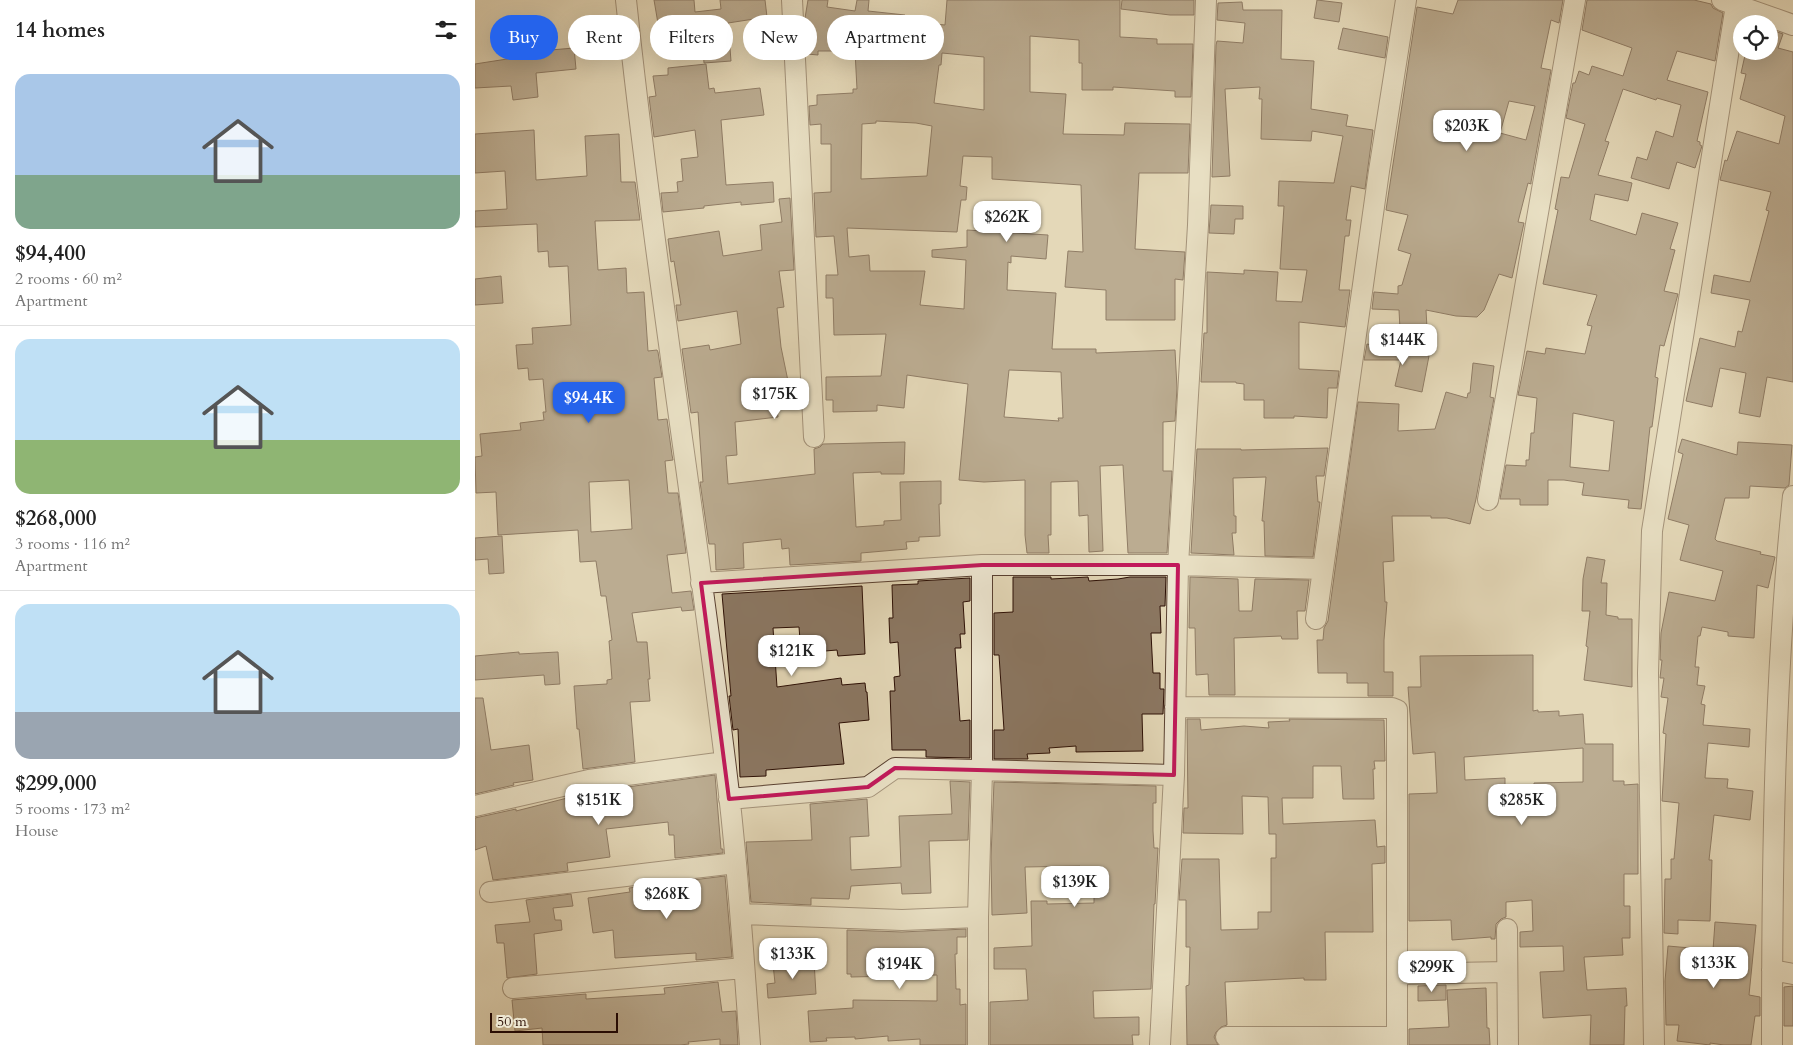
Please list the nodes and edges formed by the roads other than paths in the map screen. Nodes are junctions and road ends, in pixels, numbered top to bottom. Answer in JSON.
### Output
{"nodes":[{"id":1,"x":626,"y":0,"type":"edge"},
{"id":2,"x":792,"y":0,"type":"edge"},
{"id":3,"x":1206,"y":0,"type":"edge"},
{"id":4,"x":1407,"y":0,"type":"edge"},
{"id":5,"x":1575,"y":0,"type":"edge"},
{"id":6,"x":1729,"y":3,"type":"edge"},
{"id":7,"x":1793,"y":25,"type":"edge"},
{"id":8,"x":814,"y":437,"type":"dead end"},
{"id":9,"x":1793,"y":496,"type":"edge"},
{"id":10,"x":1488,"y":500,"type":"dead end"},
{"id":11,"x":982,"y":565,"type":"junction"},
{"id":12,"x":1178,"y":565,"type":"junction"},
{"id":13,"x":1323,"y":569,"type":"junction"},
{"id":14,"x":701,"y":583,"type":"junction"},
{"id":15,"x":1316,"y":619,"type":"dead end"},
{"id":16,"x":1175,"y":707,"type":"junction"},
{"id":17,"x":725,"y":762,"type":"junction"},
{"id":18,"x":982,"y":770,"type":"junction"},
{"id":19,"x":1174,"y":775,"type":"junction"},
{"id":20,"x":729,"y":799,"type":"junction"},
{"id":21,"x":475,"y":806,"type":"edge"},
{"id":22,"x":736,"y":863,"type":"junction"},
{"id":23,"x":490,"y":892,"type":"dead end"},
{"id":24,"x":741,"y":914,"type":"junction"},
{"id":25,"x":977,"y":917,"type":"junction"},
{"id":26,"x":1507,"y":929,"type":"dead end"},
{"id":27,"x":744,"y":968,"type":"junction"},
{"id":28,"x":1772,"y":970,"type":"junction"},
{"id":29,"x":1507,"y":972,"type":"junction"},
{"id":30,"x":1398,"y":974,"type":"junction"},
{"id":31,"x":1793,"y":974,"type":"edge"},
{"id":32,"x":513,"y":988,"type":"dead end"},
{"id":33,"x":1226,"y":1037,"type":"dead end"},
{"id":34,"x":1397,"y":1041,"type":"edge"},
{"id":35,"x":750,"y":1045,"type":"edge"},
{"id":36,"x":978,"y":1045,"type":"edge"},
{"id":37,"x":1160,"y":1045,"type":"edge"},
{"id":38,"x":1508,"y":1045,"type":"edge"},
{"id":39,"x":1654,"y":1045,"type":"edge"},
{"id":40,"x":1772,"y":1045,"type":"edge"}],
"edges":[{"from":1,"to":14,"type":"street"},
{"from":2,"to":8,"type":"street"},
{"from":3,"to":12,"type":"street"},
{"from":4,"to":13,"type":"street"},
{"from":5,"to":10,"type":"street"},
{"from":6,"to":7,"type":"street"},
{"from":6,"to":39,"type":"street"},
{"from":9,"to":28,"type":"street"},
{"from":11,"to":12,"type":"street"},
{"from":11,"to":14,"type":"street"},
{"from":11,"to":18,"type":"street"},
{"from":12,"to":13,"type":"street"},
{"from":12,"to":16,"type":"street"},
{"from":13,"to":15,"type":"street"},
{"from":14,"to":17,"type":"street"},
{"from":16,"to":19,"type":"street"},
{"from":16,"to":30,"type":"street"},
{"from":17,"to":20,"type":"street"},
{"from":17,"to":21,"type":"street"},
{"from":18,"to":19,"type":"street"},
{"from":18,"to":20,"type":"street"},
{"from":18,"to":25,"type":"street"},
{"from":19,"to":37,"type":"street"},
{"from":20,"to":22,"type":"street"},
{"from":22,"to":23,"type":"street"},
{"from":22,"to":24,"type":"street"},
{"from":24,"to":25,"type":"street"},
{"from":24,"to":27,"type":"street"},
{"from":25,"to":36,"type":"street"},
{"from":26,"to":29,"type":"street"},
{"from":27,"to":32,"type":"street"},
{"from":27,"to":35,"type":"street"},
{"from":28,"to":31,"type":"street"},
{"from":28,"to":40,"type":"street"},
{"from":29,"to":30,"type":"street"},
{"from":29,"to":38,"type":"street"},
{"from":30,"to":34,"type":"street"},
{"from":33,"to":34,"type":"street"}]}
